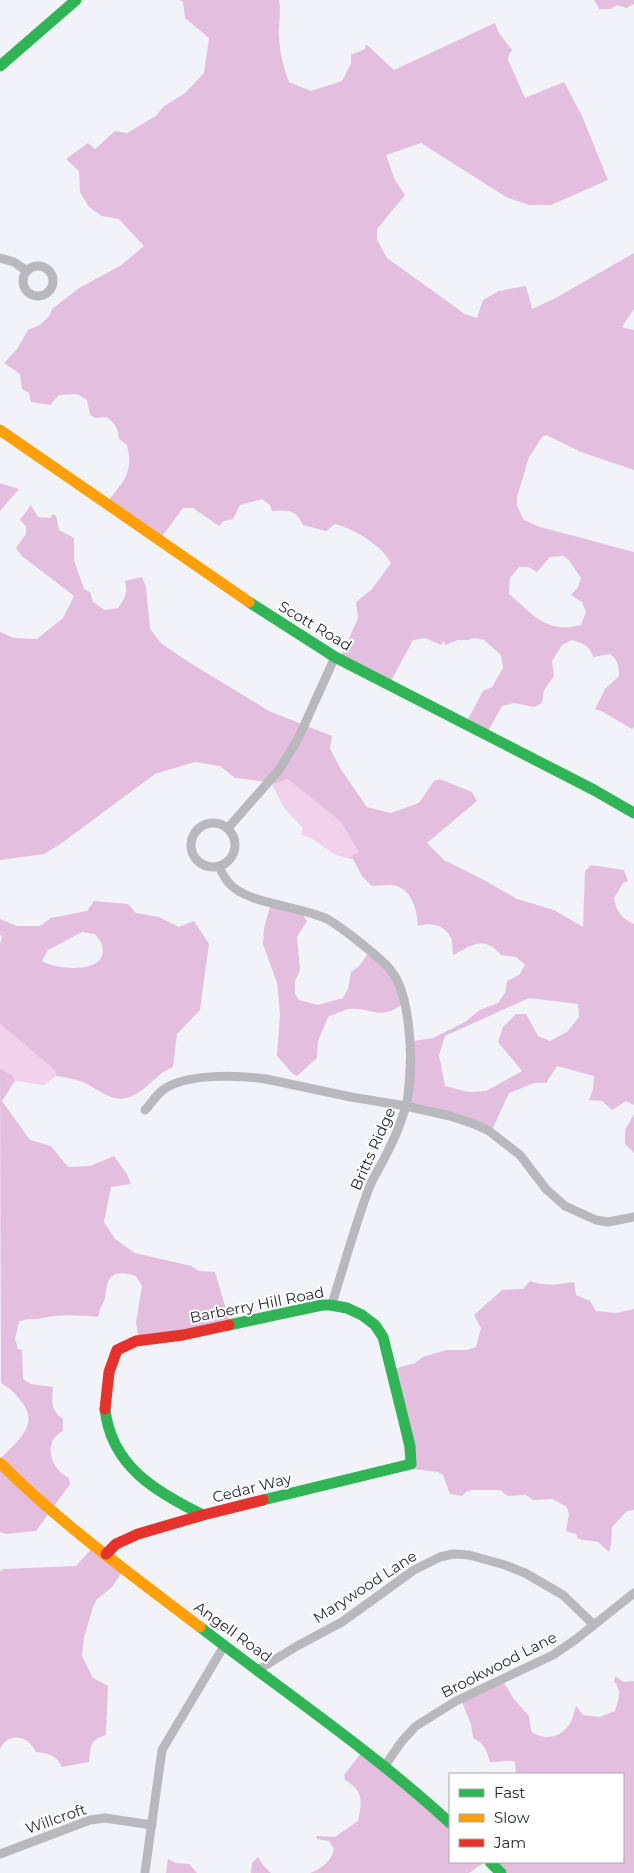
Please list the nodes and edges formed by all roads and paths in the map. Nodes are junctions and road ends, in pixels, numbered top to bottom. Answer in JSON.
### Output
{"nodes":[{"id":1,"x":76,"y":0,"type":"edge"},
{"id":2,"x":0,"y":66,"type":"edge"},
{"id":3,"x":0,"y":258,"type":"edge"},
{"id":4,"x":27,"y":271,"type":"dead end"},
{"id":5,"x":0,"y":430,"type":"edge"},
{"id":6,"x":335,"y":657,"type":"junction"},
{"id":7,"x":634,"y":813,"type":"edge"},
{"id":8,"x":228,"y":828,"type":"junction"},
{"id":9,"x":219,"y":867,"type":"junction"},
{"id":10,"x":406,"y":1106,"type":"junction"},
{"id":11,"x":145,"y":1110,"type":"dead end"},
{"id":12,"x":634,"y":1218,"type":"edge"},
{"id":13,"x":332,"y":1304,"type":"junction"},
{"id":14,"x":0,"y":1463,"type":"edge"},
{"id":15,"x":411,"y":1464,"type":"joint"},
{"id":16,"x":203,"y":1515,"type":"junction"},
{"id":17,"x":106,"y":1554,"type":"junction"},
{"id":18,"x":634,"y":1593,"type":"edge"},
{"id":19,"x":594,"y":1625,"type":"junction"},
{"id":20,"x":224,"y":1646,"type":"junction"},
{"id":21,"x":258,"y":1670,"type":"junction"},
{"id":22,"x":384,"y":1767,"type":"junction"},
{"id":23,"x":449,"y":1821,"type":"edge"},
{"id":24,"x":152,"y":1825,"type":"junction"},
{"id":25,"x":0,"y":1854,"type":"edge"},
{"id":26,"x":491,"y":1863,"type":"edge"},
{"id":27,"x":145,"y":1872,"type":"edge"},
{"id":28,"x":501,"y":1873,"type":"edge"}],
"edges":[{"from":1,"to":2,"type":"street"},
{"from":3,"to":4,"type":"street"},
{"from":5,"to":6,"type":"street","name":"Scott Road"},
{"from":6,"to":7,"type":"street","name":"Scott Road"},
{"from":6,"to":8,"type":"street"},
{"from":8,"to":9,"type":"street"},
{"from":8,"to":9,"type":"street"},
{"from":9,"to":10,"type":"street","name":"Britts Ridge"},
{"from":10,"to":11,"type":"street"},
{"from":10,"to":12,"type":"street"},
{"from":10,"to":13,"type":"street","name":"Britts Ridge"},
{"from":13,"to":15,"type":"street","name":"Barberry Hill Road"},
{"from":13,"to":16,"type":"street","name":"Barberry Hill Road"},
{"from":14,"to":17,"type":"street","name":"Angell Road"},
{"from":15,"to":16,"type":"street","name":"Cedar Way"},
{"from":16,"to":17,"type":"street","name":"Cedar Way"},
{"from":17,"to":20,"type":"street","name":"Angell Road"},
{"from":18,"to":19,"type":"street","name":"Brookwood Lane"},
{"from":19,"to":21,"type":"street","name":"Marywood Lane"},
{"from":19,"to":22,"type":"street","name":"Brookwood Lane"},
{"from":20,"to":21,"type":"street","name":"Angell Road"},
{"from":20,"to":24,"type":"street"},
{"from":21,"to":22,"type":"street","name":"Angell Road"},
{"from":22,"to":23,"type":"street","name":"Angell Road"},
{"from":24,"to":25,"type":"street","name":"Willcroft"},
{"from":24,"to":27,"type":"street"},
{"from":26,"to":28,"type":"street"}]}
